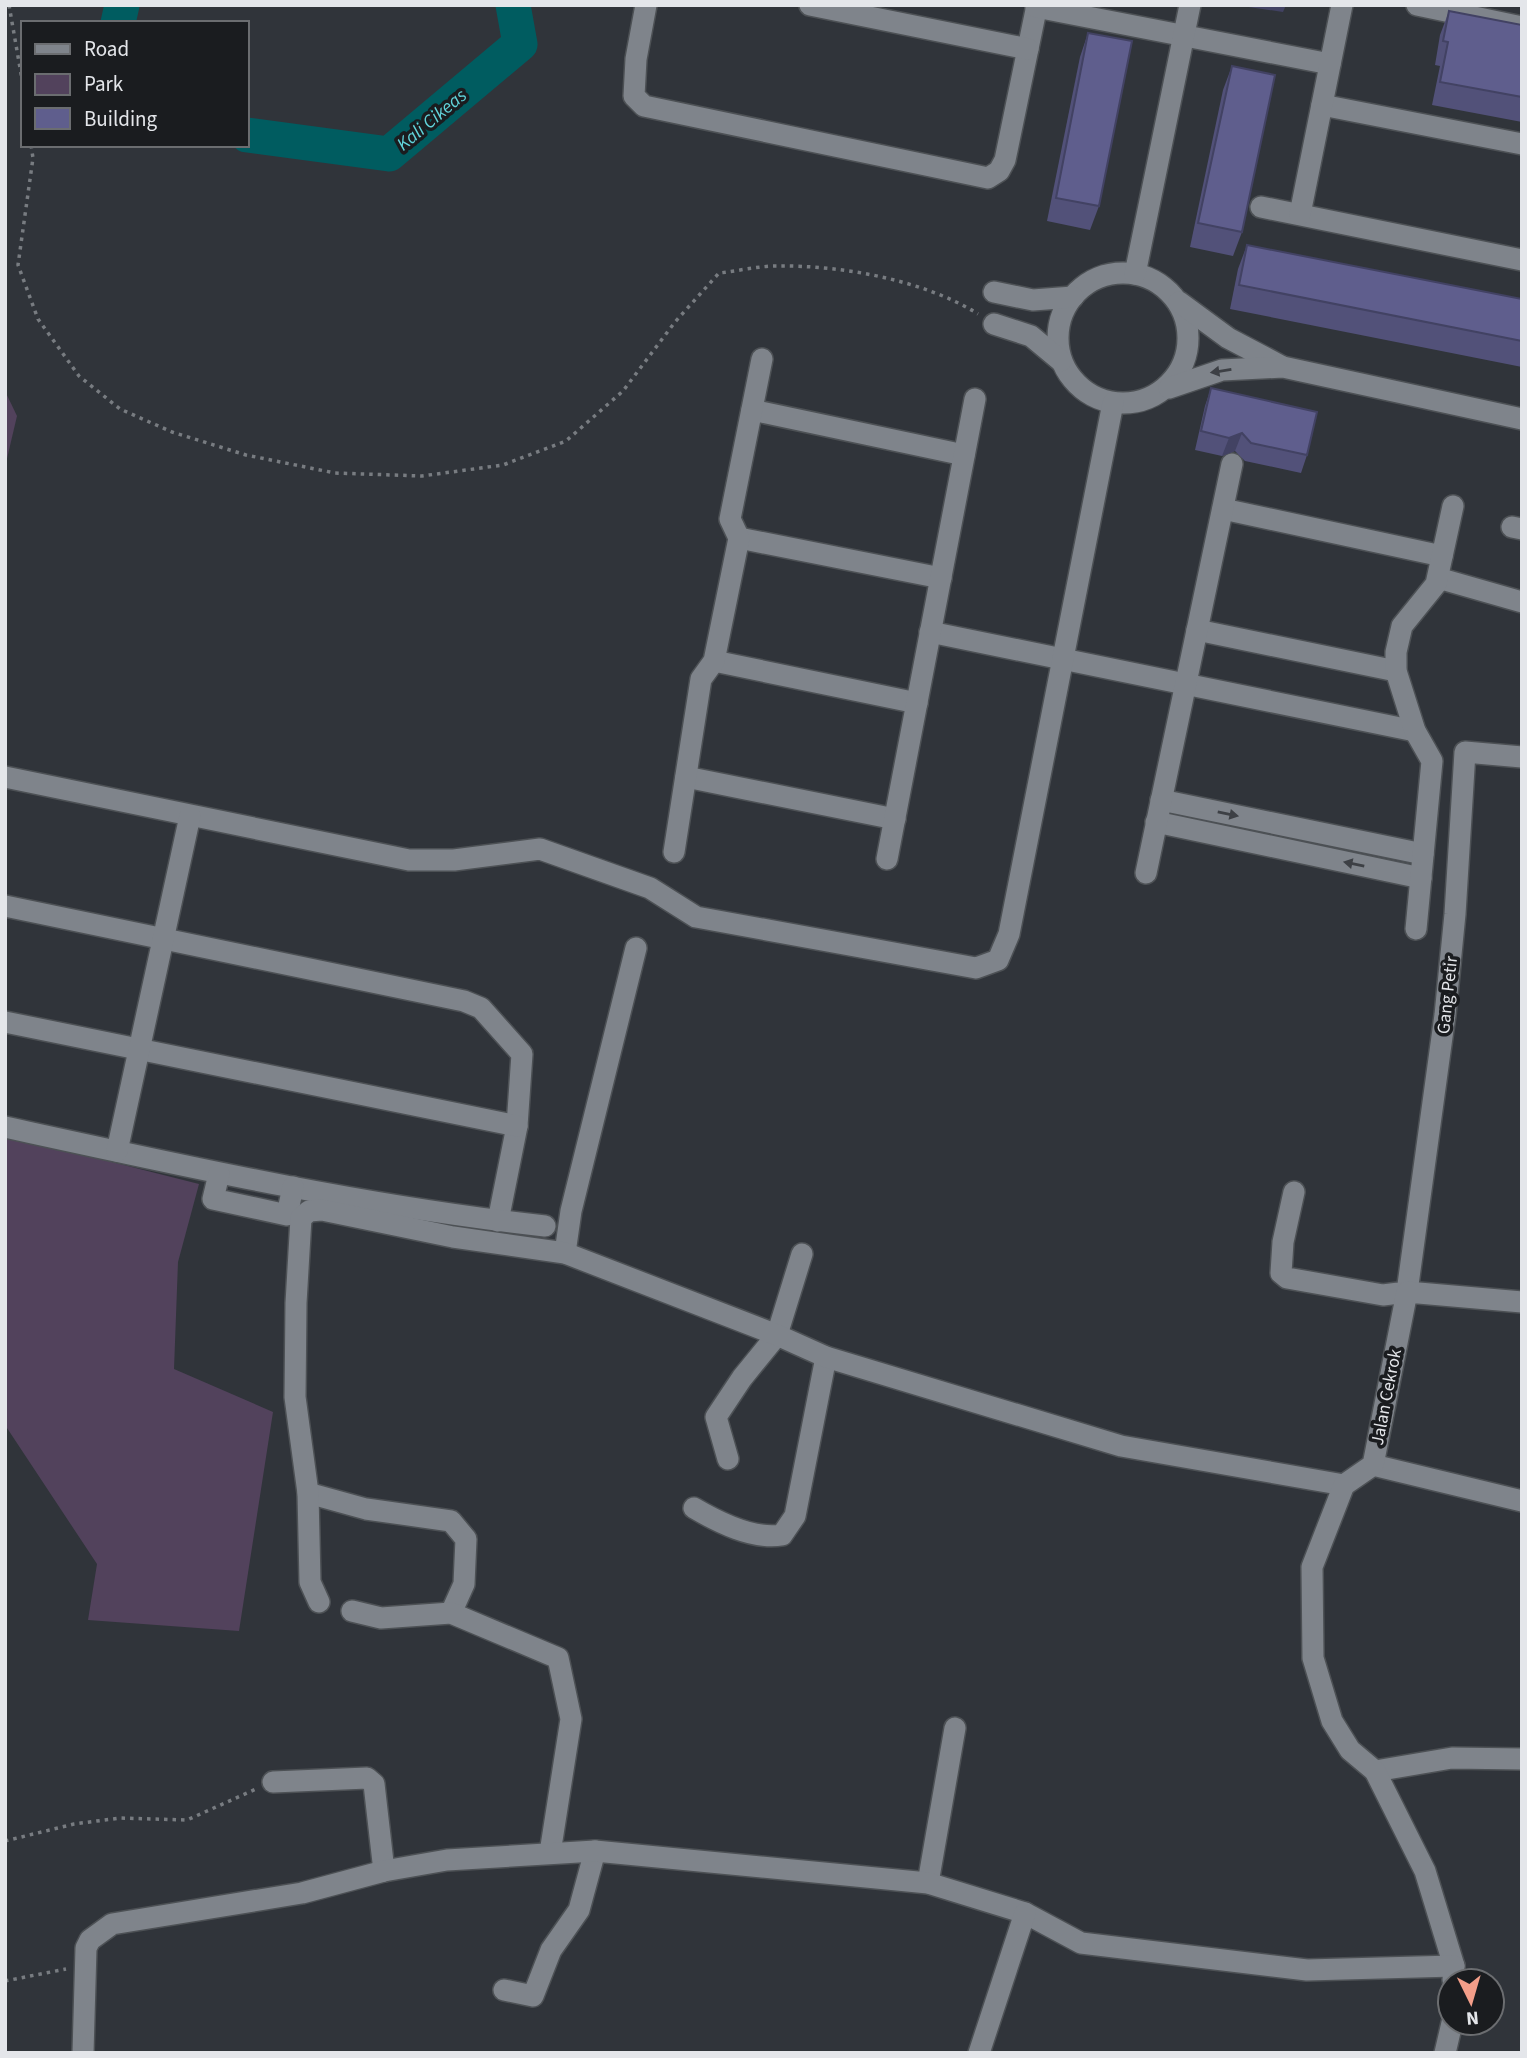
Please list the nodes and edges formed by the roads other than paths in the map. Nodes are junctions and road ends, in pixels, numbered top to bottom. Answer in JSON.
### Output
{"nodes":[{"id":1,"x":646,"y":5,"type":"edge"},
{"id":2,"x":810,"y":5,"type":"edge"},
{"id":3,"x":1190,"y":5,"type":"edge"},
{"id":4,"x":1342,"y":5,"type":"edge"},
{"id":5,"x":1417,"y":5,"type":"edge"},
{"id":6,"x":1036,"y":6,"type":"edge"},
{"id":7,"x":1522,"y":27,"type":"edge"},
{"id":8,"x":1184,"y":36,"type":"junction"},
{"id":9,"x":1028,"y":50,"type":"junction"},
{"id":10,"x":1330,"y":64,"type":"junction"},
{"id":11,"x":1322,"y":105,"type":"junction"},
{"id":12,"x":1522,"y":144,"type":"edge"},
{"id":13,"x":1261,"y":207,"type":"dead end"},
{"id":14,"x":1300,"y":214,"type":"junction"},
{"id":15,"x":1522,"y":260,"type":"edge"},
{"id":16,"x":1135,"y":274,"type":"junction"},
{"id":17,"x":994,"y":292,"type":"dead end"},
{"id":18,"x":1073,"y":296,"type":"junction"},
{"id":19,"x":1177,"y":301,"type":"junction"},
{"id":20,"x":995,"y":324,"type":"road end"},
{"id":21,"x":762,"y":359,"type":"dead end"},
{"id":22,"x":1061,"y":361,"type":"junction"},
{"id":23,"x":1283,"y":367,"type":"junction"},
{"id":24,"x":1161,"y":392,"type":"junction"},
{"id":25,"x":975,"y":399,"type":"dead end"},
{"id":26,"x":1113,"y":403,"type":"junction"},
{"id":27,"x":752,"y":410,"type":"junction"},
{"id":28,"x":1522,"y":419,"type":"edge"},
{"id":29,"x":964,"y":455,"type":"junction"},
{"id":30,"x":1233,"y":464,"type":"dead end"},
{"id":31,"x":1453,"y":506,"type":"dead end"},
{"id":32,"x":1223,"y":509,"type":"junction"},
{"id":33,"x":739,"y":538,"type":"junction"},
{"id":34,"x":1442,"y":556,"type":"junction"},
{"id":35,"x":941,"y":578,"type":"junction"},
{"id":36,"x":1438,"y":578,"type":"junction"},
{"id":37,"x":1522,"y":601,"type":"edge"},
{"id":38,"x":1197,"y":630,"type":"junction"},
{"id":39,"x":930,"y":632,"type":"junction"},
{"id":40,"x":714,"y":661,"type":"junction"},
{"id":41,"x":1063,"y":661,"type":"junction"},
{"id":42,"x":1396,"y":671,"type":"junction"},
{"id":43,"x":1186,"y":685,"type":"junction"},
{"id":44,"x":917,"y":703,"type":"junction"},
{"id":45,"x":1415,"y":730,"type":"junction"},
{"id":46,"x":1522,"y":757,"type":"edge"},
{"id":47,"x":686,"y":777,"type":"junction"},
{"id":48,"x":5,"y":778,"type":"edge"},
{"id":49,"x":1161,"y":800,"type":"junction"},
{"id":50,"x":190,"y":816,"type":"junction"},
{"id":51,"x":895,"y":819,"type":"junction"},
{"id":52,"x":1156,"y":822,"type":"junction"},
{"id":53,"x":1295,"y":827,"type":"junction"},
{"id":54,"x":1291,"y":850,"type":"junction"},
{"id":55,"x":674,"y":852,"type":"dead end"},
{"id":56,"x":1423,"y":854,"type":"junction"},
{"id":57,"x":887,"y":859,"type":"dead end"},
{"id":58,"x":1146,"y":873,"type":"dead end"},
{"id":59,"x":1421,"y":878,"type":"junction"},
{"id":60,"x":5,"y":906,"type":"edge"},
{"id":61,"x":1416,"y":929,"type":"dead end"},
{"id":62,"x":163,"y":939,"type":"junction"},
{"id":63,"x":636,"y":948,"type":"dead end"},
{"id":64,"x":5,"y":1021,"type":"edge"},
{"id":65,"x":139,"y":1049,"type":"junction"},
{"id":66,"x":517,"y":1126,"type":"junction"},
{"id":67,"x":5,"y":1127,"type":"edge"},
{"id":68,"x":117,"y":1151,"type":"junction"},
{"id":69,"x":219,"y":1174,"type":"junction"},
{"id":70,"x":293,"y":1187,"type":"junction"},
{"id":71,"x":1294,"y":1192,"type":"dead end"},
{"id":72,"x":498,"y":1221,"type":"junction"},
{"id":73,"x":545,"y":1226,"type":"dead end"},
{"id":74,"x":565,"y":1253,"type":"junction"},
{"id":75,"x":802,"y":1254,"type":"dead end"},
{"id":76,"x":1407,"y":1292,"type":"junction"},
{"id":77,"x":1522,"y":1302,"type":"edge"},
{"id":78,"x":777,"y":1335,"type":"junction"},
{"id":79,"x":826,"y":1357,"type":"junction"},
{"id":80,"x":727,"y":1459,"type":"dead end"},
{"id":81,"x":1373,"y":1465,"type":"junction"},
{"id":82,"x":1344,"y":1485,"type":"junction"},
{"id":83,"x":308,"y":1493,"type":"junction"},
{"id":84,"x":1522,"y":1501,"type":"edge"},
{"id":85,"x":694,"y":1508,"type":"dead end"},
{"id":86,"x":319,"y":1602,"type":"dead end"},
{"id":87,"x":352,"y":1611,"type":"dead end"},
{"id":88,"x":451,"y":1613,"type":"junction"},
{"id":89,"x":955,"y":1728,"type":"dead end"},
{"id":90,"x":1522,"y":1759,"type":"edge"},
{"id":91,"x":1375,"y":1771,"type":"junction"},
{"id":92,"x":273,"y":1782,"type":"road end"},
{"id":93,"x":595,"y":1851,"type":"junction"},
{"id":94,"x":550,"y":1853,"type":"junction"},
{"id":95,"x":384,"y":1871,"type":"junction"},
{"id":96,"x":928,"y":1882,"type":"junction"},
{"id":97,"x":1025,"y":1913,"type":"junction"},
{"id":98,"x":1451,"y":1967,"type":"edge"},
{"id":99,"x":1436,"y":1974,"type":"edge"},
{"id":100,"x":503,"y":1990,"type":"dead end"},
{"id":101,"x":83,"y":2053,"type":"edge"},
{"id":102,"x":979,"y":2053,"type":"edge"}],
"edges":[{"from":1,"to":9,"type":"street"},
{"from":2,"to":9,"type":"street"},
{"from":3,"to":8,"type":"street"},
{"from":4,"to":10,"type":"street"},
{"from":5,"to":7,"type":"street"},
{"from":6,"to":8,"type":"street"},
{"from":6,"to":9,"type":"street"},
{"from":8,"to":10,"type":"street"},
{"from":8,"to":16,"type":"street"},
{"from":10,"to":11,"type":"street"},
{"from":11,"to":12,"type":"street"},
{"from":11,"to":14,"type":"street"},
{"from":13,"to":14,"type":"street"},
{"from":14,"to":15,"type":"street"},
{"from":16,"to":18,"type":"street"},
{"from":16,"to":19,"type":"street"},
{"from":17,"to":18,"type":"street"},
{"from":18,"to":22,"type":"street"},
{"from":19,"to":23,"type":"street"},
{"from":19,"to":24,"type":"street"},
{"from":20,"to":22,"type":"street"},
{"from":21,"to":27,"type":"street"},
{"from":22,"to":26,"type":"street"},
{"from":23,"to":24,"type":"street","one_way":true},
{"from":23,"to":28,"type":"street"},
{"from":24,"to":26,"type":"street"},
{"from":25,"to":29,"type":"street"},
{"from":26,"to":41,"type":"street"},
{"from":27,"to":29,"type":"street"},
{"from":27,"to":33,"type":"street"},
{"from":29,"to":35,"type":"street"},
{"from":30,"to":32,"type":"street"},
{"from":31,"to":34,"type":"street"},
{"from":32,"to":34,"type":"street"},
{"from":32,"to":38,"type":"street"},
{"from":33,"to":35,"type":"street"},
{"from":33,"to":40,"type":"street"},
{"from":34,"to":36,"type":"street"},
{"from":35,"to":39,"type":"street"},
{"from":36,"to":37,"type":"street"},
{"from":36,"to":42,"type":"street"},
{"from":38,"to":42,"type":"street"},
{"from":38,"to":43,"type":"street"},
{"from":39,"to":41,"type":"street"},
{"from":39,"to":44,"type":"street"},
{"from":40,"to":44,"type":"street"},
{"from":40,"to":47,"type":"street"},
{"from":41,"to":43,"type":"street"},
{"from":41,"to":50,"type":"street"},
{"from":42,"to":45,"type":"street"},
{"from":43,"to":45,"type":"street"},
{"from":43,"to":49,"type":"street"},
{"from":44,"to":51,"type":"street"},
{"from":45,"to":56,"type":"street"},
{"from":46,"to":76,"type":"street","name":"Gang Petir"},
{"from":47,"to":51,"type":"street"},
{"from":47,"to":55,"type":"street"},
{"from":48,"to":50,"type":"street"},
{"from":49,"to":52,"type":"street"},
{"from":49,"to":53,"type":"street","one_way":true},
{"from":50,"to":62,"type":"street"},
{"from":51,"to":57,"type":"street"},
{"from":52,"to":54,"type":"street"},
{"from":52,"to":58,"type":"street"},
{"from":53,"to":54,"type":"street"},
{"from":53,"to":56,"type":"street"},
{"from":59,"to":54,"type":"street","one_way":true},
{"from":56,"to":59,"type":"street"},
{"from":59,"to":61,"type":"street"},
{"from":60,"to":62,"type":"street"},
{"from":62,"to":65,"type":"street"},
{"from":62,"to":66,"type":"street"},
{"from":63,"to":74,"type":"street"},
{"from":64,"to":65,"type":"street"},
{"from":65,"to":66,"type":"street"},
{"from":65,"to":68,"type":"street"},
{"from":66,"to":72,"type":"street"},
{"from":67,"to":68,"type":"street"},
{"from":68,"to":69,"type":"street"},
{"from":69,"to":70,"type":"street"},
{"from":69,"to":70,"type":"street"},
{"from":70,"to":72,"type":"street"},
{"from":71,"to":76,"type":"street"},
{"from":72,"to":73,"type":"street"},
{"from":74,"to":78,"type":"street"},
{"from":74,"to":83,"type":"street"},
{"from":75,"to":78,"type":"street"},
{"from":76,"to":77,"type":"street"},
{"from":76,"to":81,"type":"street","name":"Jalan Cekrok"},
{"from":78,"to":79,"type":"street"},
{"from":78,"to":80,"type":"street"},
{"from":79,"to":82,"type":"street"},
{"from":79,"to":85,"type":"street"},
{"from":81,"to":82,"type":"street","name":"Jalan Cekrok"},
{"from":81,"to":84,"type":"street"},
{"from":82,"to":91,"type":"street"},
{"from":83,"to":86,"type":"street"},
{"from":83,"to":88,"type":"street"},
{"from":87,"to":88,"type":"street"},
{"from":88,"to":94,"type":"street"},
{"from":89,"to":96,"type":"street"},
{"from":90,"to":91,"type":"street"},
{"from":91,"to":98,"type":"street"},
{"from":92,"to":95,"type":"street"},
{"from":93,"to":94,"type":"street"},
{"from":93,"to":96,"type":"street"},
{"from":93,"to":100,"type":"street"},
{"from":94,"to":95,"type":"street"},
{"from":95,"to":101,"type":"street"},
{"from":96,"to":97,"type":"street"},
{"from":97,"to":99,"type":"street"},
{"from":97,"to":102,"type":"street"}]}
